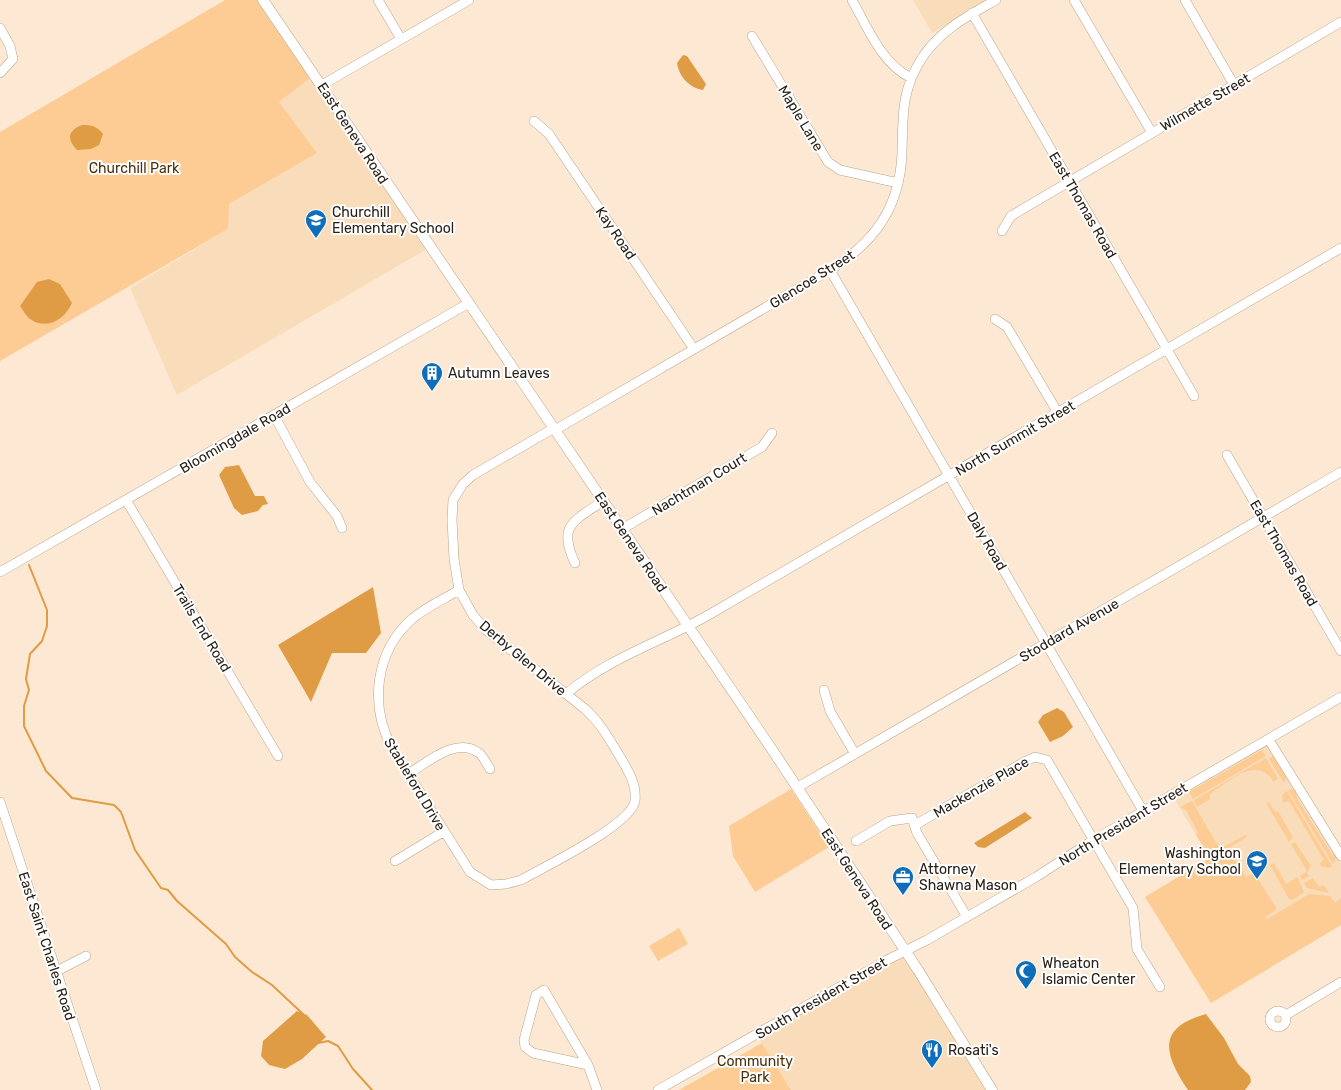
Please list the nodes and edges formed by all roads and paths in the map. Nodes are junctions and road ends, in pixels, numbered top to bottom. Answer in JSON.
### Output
{"nodes":[{"id":1,"x":263,"y":0,"type":"edge"},
{"id":2,"x":378,"y":0,"type":"edge"},
{"id":3,"x":469,"y":0,"type":"edge"},
{"id":4,"x":852,"y":0,"type":"edge"},
{"id":5,"x":996,"y":0,"type":"edge"},
{"id":6,"x":1074,"y":0,"type":"edge"},
{"id":7,"x":1185,"y":0,"type":"edge"},
{"id":8,"x":972,"y":13,"type":"junction"},
{"id":9,"x":1341,"y":22,"type":"edge"},
{"id":10,"x":0,"y":28,"type":"edge"},
{"id":11,"x":752,"y":36,"type":"dead end"},
{"id":12,"x":401,"y":39,"type":"junction"},
{"id":13,"x":0,"y":73,"type":"edge"},
{"id":14,"x":911,"y":78,"type":"junction"},
{"id":15,"x":322,"y":85,"type":"junction"},
{"id":16,"x":1234,"y":85,"type":"junction"},
{"id":17,"x":534,"y":121,"type":"dead end"},
{"id":18,"x":1152,"y":133,"type":"junction"},
{"id":19,"x":1070,"y":182,"type":"junction"},
{"id":20,"x":898,"y":183,"type":"junction"},
{"id":21,"x":1002,"y":231,"type":"dead end"},
{"id":22,"x":1341,"y":248,"type":"edge"},
{"id":23,"x":830,"y":270,"type":"junction"},
{"id":24,"x":469,"y":303,"type":"junction"},
{"id":25,"x":995,"y":319,"type":"dead end"},
{"id":26,"x":694,"y":349,"type":"junction"},
{"id":27,"x":1167,"y":349,"type":"junction"},
{"id":28,"x":1194,"y":396,"type":"dead end"},
{"id":29,"x":1058,"y":413,"type":"junction"},
{"id":30,"x":274,"y":415,"type":"junction"},
{"id":31,"x":555,"y":429,"type":"junction"},
{"id":32,"x":772,"y":433,"type":"dead end"},
{"id":33,"x":1228,"y":455,"type":"dead end"},
{"id":34,"x":1341,"y":472,"type":"edge"},
{"id":35,"x":949,"y":476,"type":"junction"},
{"id":36,"x":126,"y":500,"type":"junction"},
{"id":37,"x":453,"y":500,"type":"joint"},
{"id":38,"x":603,"y":501,"type":"junction"},
{"id":39,"x":1264,"y":516,"type":"junction"},
{"id":40,"x":342,"y":528,"type":"dead end"},
{"id":41,"x":622,"y":529,"type":"junction"},
{"id":42,"x":575,"y":563,"type":"dead end"},
{"id":43,"x":0,"y":572,"type":"edge"},
{"id":44,"x":459,"y":590,"type":"junction"},
{"id":45,"x":688,"y":626,"type":"junction"},
{"id":46,"x":1046,"y":643,"type":"junction"},
{"id":47,"x":1341,"y":651,"type":"edge"},
{"id":48,"x":824,"y":690,"type":"dead end"},
{"id":49,"x":566,"y":694,"type":"junction"},
{"id":50,"x":1341,"y":697,"type":"edge"},
{"id":51,"x":1269,"y":740,"type":"junction"},
{"id":52,"x":855,"y":754,"type":"junction"},
{"id":53,"x":278,"y":756,"type":"dead end"},
{"id":54,"x":490,"y":769,"type":"dead end"},
{"id":55,"x":408,"y":774,"type":"junction"},
{"id":56,"x":798,"y":788,"type":"junction"},
{"id":57,"x":0,"y":802,"type":"edge"},
{"id":58,"x":1143,"y":811,"type":"junction"},
{"id":59,"x":915,"y":825,"type":"junction"},
{"id":60,"x":444,"y":832,"type":"junction"},
{"id":61,"x":856,"y":841,"type":"dead end"},
{"id":62,"x":1092,"y":841,"type":"junction"},
{"id":63,"x":1341,"y":856,"type":"edge"},
{"id":64,"x":395,"y":861,"type":"dead end"},
{"id":65,"x":512,"y":883,"type":"joint"},
{"id":66,"x":967,"y":917,"type":"junction"},
{"id":67,"x":905,"y":951,"type":"junction"},
{"id":68,"x":86,"y":956,"type":"dead end"},
{"id":69,"x":55,"y":972,"type":"junction"},
{"id":70,"x":1341,"y":982,"type":"edge"},
{"id":71,"x":1160,"y":986,"type":"dead end"},
{"id":72,"x":1286,"y":1015,"type":"dead end"},
{"id":73,"x":588,"y":1065,"type":"junction"},
{"id":74,"x":96,"y":1090,"type":"edge"},
{"id":75,"x":597,"y":1090,"type":"edge"},
{"id":76,"x":658,"y":1090,"type":"edge"},
{"id":77,"x":992,"y":1090,"type":"edge"}],
"edges":[{"from":1,"to":15,"type":"main road","name":"East Geneva Road"},
{"from":2,"to":12,"type":"street"},
{"from":3,"to":12,"type":"street"},
{"from":4,"to":14,"type":"street"},
{"from":5,"to":8,"type":"street","name":"Glencoe Street"},
{"from":6,"to":18,"type":"street"},
{"from":7,"to":16,"type":"street"},
{"from":8,"to":14,"type":"street","name":"Glencoe Street"},
{"from":8,"to":19,"type":"street","name":"East Thomas Road"},
{"from":9,"to":16,"type":"street","name":"Wilmette Street"},
{"from":10,"to":13,"type":"street"},
{"from":11,"to":20,"type":"street","name":"Maple Lane"},
{"from":12,"to":15,"type":"street"},
{"from":14,"to":20,"type":"street","name":"Glencoe Street"},
{"from":15,"to":24,"type":"main road","name":"East Geneva Road"},
{"from":16,"to":18,"type":"street","name":"Wilmette Street"},
{"from":17,"to":26,"type":"street","name":"Kay Road"},
{"from":18,"to":19,"type":"street","name":"Wilmette Street"},
{"from":19,"to":21,"type":"street","name":"Wilmette Street"},
{"from":19,"to":27,"type":"street","name":"East Thomas Road"},
{"from":20,"to":23,"type":"street","name":"Glencoe Street"},
{"from":22,"to":27,"type":"street","name":"North Summit Street"},
{"from":23,"to":26,"type":"street","name":"Glencoe Street"},
{"from":23,"to":35,"type":"street","name":"Daly Road"},
{"from":24,"to":30,"type":"street","name":"Bloomingdale Road"},
{"from":24,"to":31,"type":"main road","name":"East Geneva Road"},
{"from":25,"to":29,"type":"street"},
{"from":26,"to":31,"type":"street","name":"Glencoe Street"},
{"from":27,"to":28,"type":"street","name":"East Thomas Road"},
{"from":27,"to":29,"type":"street","name":"North Summit Street"},
{"from":29,"to":35,"type":"street","name":"North Summit Street"},
{"from":30,"to":36,"type":"street","name":"Bloomingdale Road"},
{"from":30,"to":40,"type":"street"},
{"from":31,"to":37,"type":"street","name":"Glencoe Street"},
{"from":31,"to":38,"type":"main road","name":"East Geneva Road"},
{"from":32,"to":41,"type":"street","name":"Nachtman Court"},
{"from":33,"to":39,"type":"street","name":"East Thomas Road"},
{"from":34,"to":39,"type":"street","name":"Stoddard Avenue"},
{"from":35,"to":45,"type":"street","name":"North Summit Street"},
{"from":35,"to":46,"type":"street","name":"Daly Road"},
{"from":36,"to":43,"type":"street","name":"Bloomingdale Road"},
{"from":36,"to":53,"type":"street","name":"Trails End Road"},
{"from":37,"to":44,"type":"street","name":"Derby Glen Drive"},
{"from":38,"to":41,"type":"main road","name":"East Geneva Road"},
{"from":38,"to":42,"type":"street"},
{"from":39,"to":46,"type":"street","name":"Stoddard Avenue"},
{"from":39,"to":47,"type":"street","name":"East Thomas Road"},
{"from":41,"to":45,"type":"main road","name":"East Geneva Road"},
{"from":44,"to":49,"type":"street","name":"Derby Glen Drive"},
{"from":44,"to":55,"type":"street","name":"Stableford Drive"},
{"from":45,"to":49,"type":"street","name":"North Summit Street"},
{"from":45,"to":56,"type":"main road","name":"East Geneva Road"},
{"from":46,"to":52,"type":"street","name":"Stoddard Avenue"},
{"from":46,"to":58,"type":"street","name":"Daly Road"},
{"from":48,"to":52,"type":"street"},
{"from":49,"to":65,"type":"street","name":"Derby Glen Drive"},
{"from":50,"to":51,"type":"street","name":"North President Street"},
{"from":51,"to":58,"type":"street","name":"North President Street"},
{"from":51,"to":63,"type":"street"},
{"from":52,"to":56,"type":"street","name":"Stoddard Avenue"},
{"from":54,"to":55,"type":"street"},
{"from":55,"to":60,"type":"street","name":"Stableford Drive"},
{"from":56,"to":67,"type":"main road","name":"East Geneva Road"},
{"from":57,"to":69,"type":"street","name":"East Saint Charles Road"},
{"from":58,"to":62,"type":"street","name":"North President Street"},
{"from":59,"to":61,"type":"street"},
{"from":59,"to":62,"type":"street","name":"Mackenzie Place"},
{"from":59,"to":66,"type":"street"},
{"from":60,"to":64,"type":"street"},
{"from":60,"to":65,"type":"street","name":"Stableford Drive"},
{"from":62,"to":66,"type":"street","name":"North President Street"},
{"from":62,"to":71,"type":"street","name":"Mackenzie Place"},
{"from":66,"to":67,"type":"street","name":"North President Street"},
{"from":67,"to":76,"type":"street","name":"South President Street"},
{"from":67,"to":77,"type":"main road","name":"East Geneva Road"},
{"from":68,"to":69,"type":"street"},
{"from":69,"to":74,"type":"street","name":"East Saint Charles Road"},
{"from":70,"to":72,"type":"street"},
{"from":73,"to":73,"type":"street"},
{"from":73,"to":75,"type":"street"}]}
